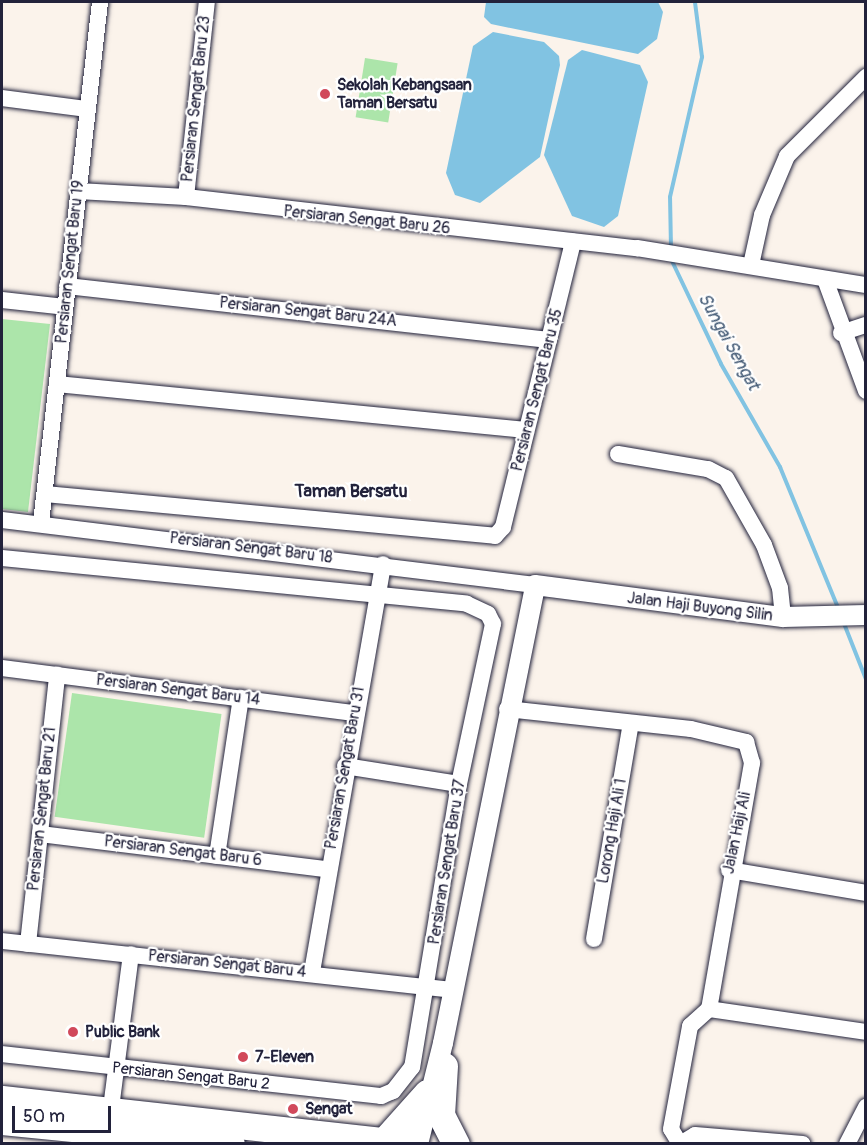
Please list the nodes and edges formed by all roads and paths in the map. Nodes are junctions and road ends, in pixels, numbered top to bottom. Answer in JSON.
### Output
{"nodes":[{"id":1,"x":100,"y":2,"type":"edge"},
{"id":2,"x":207,"y":2,"type":"edge"},
{"id":3,"x":866,"y":77,"type":"edge"},
{"id":4,"x":2,"y":98,"type":"edge"},
{"id":5,"x":87,"y":109,"type":"junction"},
{"id":6,"x":78,"y":191,"type":"junction"},
{"id":7,"x":186,"y":197,"type":"junction"},
{"id":8,"x":573,"y":241,"type":"junction"},
{"id":9,"x":751,"y":265,"type":"junction"},
{"id":10,"x":826,"y":282,"type":"junction"},
{"id":11,"x":866,"y":285,"type":"edge"},
{"id":12,"x":67,"y":286,"type":"junction"},
{"id":13,"x":2,"y":300,"type":"edge"},
{"id":14,"x":65,"y":307,"type":"junction"},
{"id":15,"x":866,"y":325,"type":"edge"},
{"id":16,"x":841,"y":333,"type":"junction"},
{"id":17,"x":549,"y":340,"type":"junction"},
{"id":18,"x":57,"y":384,"type":"junction"},
{"id":19,"x":866,"y":391,"type":"edge"},
{"id":20,"x":526,"y":430,"type":"junction"},
{"id":21,"x":618,"y":454,"type":"dead end"},
{"id":22,"x":45,"y":494,"type":"junction"},
{"id":23,"x":2,"y":520,"type":"edge"},
{"id":24,"x":41,"y":524,"type":"junction"},
{"id":25,"x":2,"y":558,"type":"edge"},
{"id":26,"x":382,"y":564,"type":"junction"},
{"id":27,"x":535,"y":585,"type":"junction"},
{"id":28,"x":376,"y":597,"type":"junction"},
{"id":29,"x":860,"y":615,"type":"edge"},
{"id":30,"x":783,"y":616,"type":"junction"},
{"id":31,"x":2,"y":668,"type":"edge"},
{"id":32,"x":57,"y":675,"type":"junction"},
{"id":33,"x":241,"y":698,"type":"junction"},
{"id":34,"x":507,"y":709,"type":"junction"},
{"id":35,"x":354,"y":713,"type":"junction"},
{"id":36,"x":631,"y":723,"type":"junction"},
{"id":37,"x":345,"y":766,"type":"junction"},
{"id":38,"x":459,"y":784,"type":"junction"},
{"id":39,"x":40,"y":834,"type":"junction"},
{"id":40,"x":218,"y":856,"type":"junction"},
{"id":41,"x":327,"y":869,"type":"junction"},
{"id":42,"x":729,"y":870,"type":"junction"},
{"id":43,"x":866,"y":893,"type":"edge"},
{"id":44,"x":594,"y":939,"type":"dead end"},
{"id":45,"x":2,"y":941,"type":"edge"},
{"id":46,"x":28,"y":944,"type":"junction"},
{"id":47,"x":131,"y":954,"type":"junction"},
{"id":48,"x":312,"y":972,"type":"junction"},
{"id":49,"x":427,"y":987,"type":"junction"},
{"id":50,"x":453,"y":990,"type":"junction"},
{"id":51,"x":709,"y":1009,"type":"junction"},
{"id":52,"x":866,"y":1032,"type":"edge"},
{"id":53,"x":2,"y":1054,"type":"edge"},
{"id":54,"x":444,"y":1055,"type":"junction"},
{"id":55,"x":116,"y":1069,"type":"junction"},
{"id":56,"x":427,"y":1093,"type":"junction"},
{"id":57,"x":381,"y":1096,"type":"joint"},
{"id":58,"x":2,"y":1099,"type":"edge"},
{"id":59,"x":866,"y":1107,"type":"edge"},
{"id":60,"x":111,"y":1108,"type":"junction"},
{"id":61,"x":2,"y":1121,"type":"edge"},
{"id":62,"x":397,"y":1142,"type":"edge"},
{"id":63,"x":231,"y":1143,"type":"edge"},
{"id":64,"x":418,"y":1143,"type":"edge"},
{"id":65,"x":430,"y":1143,"type":"edge"},
{"id":66,"x":456,"y":1143,"type":"edge"},
{"id":67,"x":680,"y":1143,"type":"edge"},
{"id":68,"x":803,"y":1143,"type":"edge"},
{"id":69,"x":846,"y":1143,"type":"edge"}],
"edges":[{"from":1,"to":5,"type":"street","name":"Persiaran Sengat Baru 19"},
{"from":2,"to":7,"type":"street","name":"Persiaran Sengat Baru 23"},
{"from":3,"to":9,"type":"street"},
{"from":4,"to":5,"type":"street"},
{"from":5,"to":6,"type":"street","name":"Persiaran Sengat Baru 19"},
{"from":6,"to":7,"type":"street","name":"Persiaran Sengat Baru 26"},
{"from":6,"to":12,"type":"street","name":"Persiaran Sengat Baru 19"},
{"from":7,"to":8,"type":"street","name":"Persiaran Sengat Baru 26"},
{"from":8,"to":9,"type":"street","name":"Persiaran Sengat Baru 26"},
{"from":8,"to":17,"type":"street","name":"Persiaran Sengat Baru 35"},
{"from":9,"to":10,"type":"street","name":"Persiaran Sengat Baru 26"},
{"from":10,"to":11,"type":"street","name":"Persiaran Sengat Baru 26"},
{"from":10,"to":16,"type":"street"},
{"from":12,"to":14,"type":"street","name":"Persiaran Sengat Baru 19"},
{"from":12,"to":17,"type":"street","name":"Persiaran Sengat Baru 24A"},
{"from":13,"to":14,"type":"street"},
{"from":14,"to":18,"type":"street","name":"Persiaran Sengat Baru 19"},
{"from":15,"to":16,"type":"street"},
{"from":16,"to":19,"type":"street"},
{"from":17,"to":20,"type":"street","name":"Persiaran Sengat Baru 35"},
{"from":18,"to":20,"type":"street"},
{"from":18,"to":22,"type":"street","name":"Persiaran Sengat Baru 19"},
{"from":20,"to":22,"type":"street","name":"Persiaran Sengat Baru 35"},
{"from":21,"to":30,"type":"street"},
{"from":22,"to":24,"type":"street","name":"Persiaran Sengat Baru 19"},
{"from":23,"to":24,"type":"street","name":"Persiaran Sengat Baru 18"},
{"from":24,"to":26,"type":"street","name":"Persiaran Sengat Baru 18"},
{"from":25,"to":28,"type":"street"},
{"from":26,"to":27,"type":"street","name":"Persiaran Sengat Baru 18"},
{"from":26,"to":28,"type":"street","name":"Persiaran Sengat Baru 31"},
{"from":27,"to":30,"type":"street","name":"Jalan Haji Buyong Silin"},
{"from":27,"to":34,"type":"street"},
{"from":28,"to":35,"type":"street","name":"Persiaran Sengat Baru 31"},
{"from":28,"to":38,"type":"street","name":"Persiaran Sengat Baru 37"},
{"from":29,"to":30,"type":"street","name":"Jalan Haji Buyong Silin"},
{"from":31,"to":32,"type":"street","name":"Persiaran Sengat Baru 14"},
{"from":32,"to":33,"type":"street","name":"Persiaran Sengat Baru 14"},
{"from":32,"to":39,"type":"street","name":"Persiaran Sengat Baru 21"},
{"from":33,"to":35,"type":"street","name":"Persiaran Sengat Baru 14"},
{"from":33,"to":40,"type":"street"},
{"from":34,"to":36,"type":"street","name":"Jalan Haji Ali"},
{"from":34,"to":50,"type":"street"},
{"from":35,"to":37,"type":"street","name":"Persiaran Sengat Baru 31"},
{"from":36,"to":42,"type":"street","name":"Jalan Haji Ali"},
{"from":36,"to":44,"type":"street","name":"Lorong Haji Ali 1"},
{"from":37,"to":38,"type":"street"},
{"from":37,"to":41,"type":"street","name":"Persiaran Sengat Baru 31"},
{"from":38,"to":49,"type":"street","name":"Persiaran Sengat Baru 37"},
{"from":39,"to":40,"type":"street","name":"Persiaran Sengat Baru 6"},
{"from":39,"to":46,"type":"street","name":"Persiaran Sengat Baru 21"},
{"from":40,"to":41,"type":"street","name":"Persiaran Sengat Baru 6"},
{"from":41,"to":48,"type":"street","name":"Persiaran Sengat Baru 31"},
{"from":42,"to":43,"type":"street"},
{"from":42,"to":51,"type":"street","name":"Jalan Haji Ali"},
{"from":45,"to":46,"type":"street","name":"Persiaran Sengat Baru 4"},
{"from":46,"to":47,"type":"street","name":"Persiaran Sengat Baru 4"},
{"from":47,"to":48,"type":"street","name":"Persiaran Sengat Baru 4"},
{"from":47,"to":55,"type":"street"},
{"from":48,"to":49,"type":"street","name":"Persiaran Sengat Baru 4"},
{"from":49,"to":50,"type":"street","name":"Persiaran Sengat Baru 4"},
{"from":49,"to":57,"type":"street","name":"Persiaran Sengat Baru 37"},
{"from":50,"to":54,"type":"street"},
{"from":51,"to":52,"type":"street"},
{"from":51,"to":67,"type":"street"},
{"from":53,"to":55,"type":"street","name":"Persiaran Sengat Baru 2"},
{"from":54,"to":56,"type":"street"},
{"from":54,"to":65,"type":"street"},
{"from":54,"to":66,"type":"highway"},
{"from":55,"to":57,"type":"street","name":"Persiaran Sengat Baru 2"},
{"from":55,"to":60,"type":"street"},
{"from":56,"to":62,"type":"highway"},
{"from":56,"to":64,"type":"street"},
{"from":58,"to":60,"type":"highway"},
{"from":59,"to":69,"type":"street"},
{"from":60,"to":62,"type":"highway"},
{"from":61,"to":63,"type":"highway"},
{"from":67,"to":68,"type":"street"}]}
